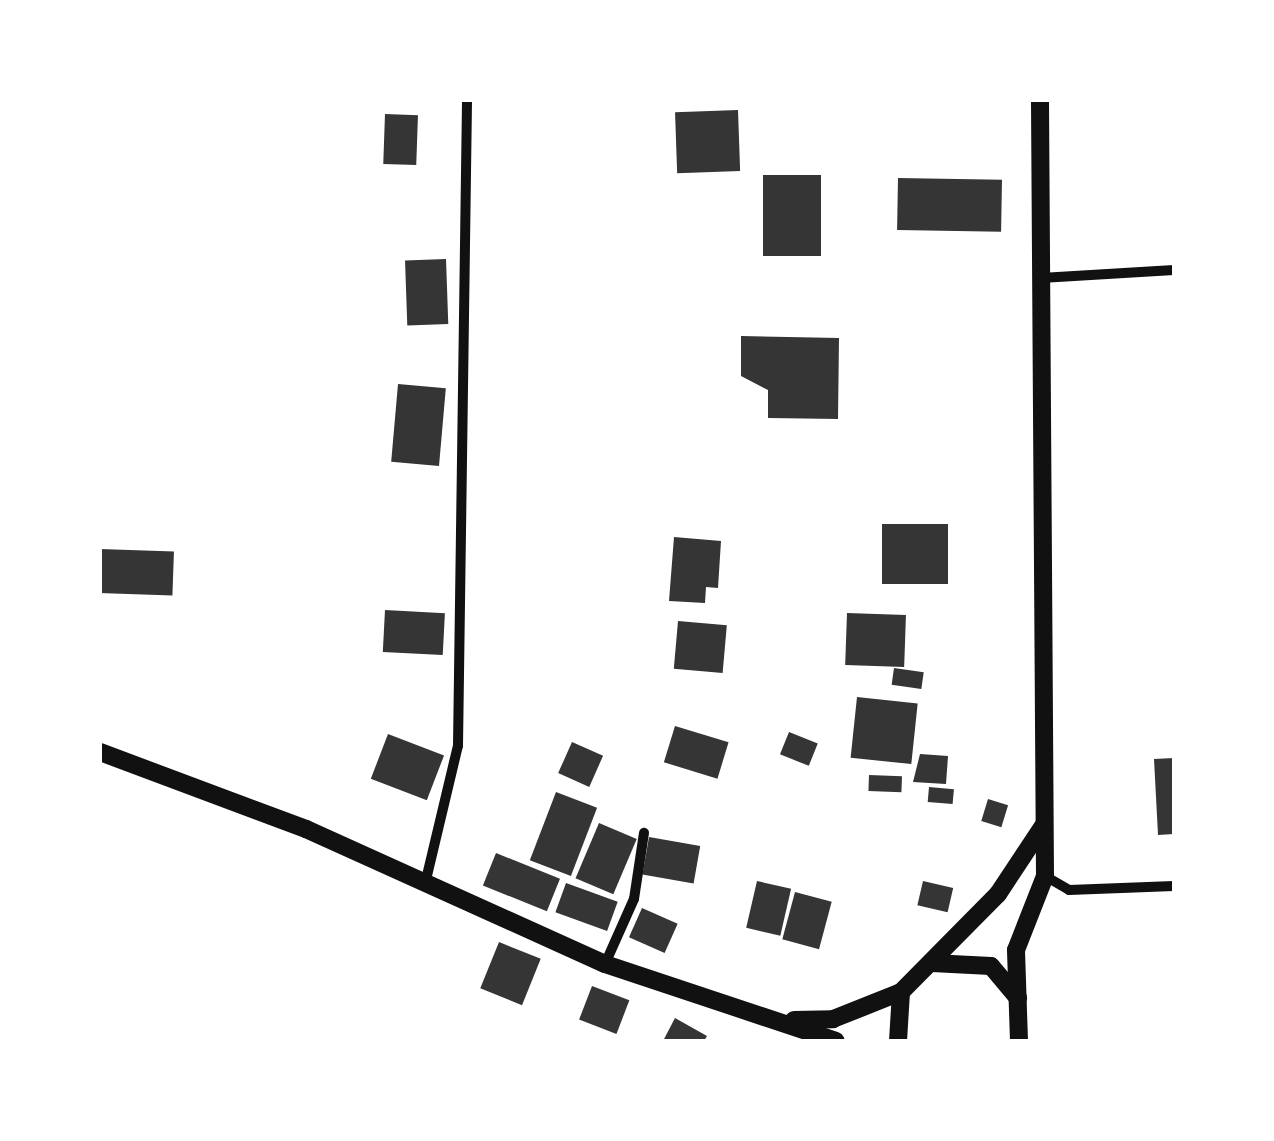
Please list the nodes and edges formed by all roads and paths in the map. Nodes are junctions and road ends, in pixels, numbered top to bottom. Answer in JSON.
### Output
{"nodes":[{"id":1,"x":468,"y":100,"type":"edge"},
{"id":2,"x":1040,"y":100,"type":"edge"},
{"id":3,"x":1174,"y":270,"type":"edge"},
{"id":4,"x":1041,"y":278,"type":"junction"},
{"id":5,"x":100,"y":752,"type":"edge"},
{"id":6,"x":1044,"y":826,"type":"junction"},
{"id":7,"x":644,"y":833,"type":"dead end"},
{"id":8,"x":1044,"y":876,"type":"junction"},
{"id":9,"x":1174,"y":886,"type":"edge"},
{"id":10,"x":424,"y":887,"type":"junction"},
{"id":11,"x":930,"y":963,"type":"junction"},
{"id":12,"x":605,"y":964,"type":"junction"},
{"id":13,"x":901,"y":992,"type":"junction"},
{"id":14,"x":1018,"y":998,"type":"junction"},
{"id":15,"x":783,"y":1020,"type":"junction"},
{"id":16,"x":836,"y":1041,"type":"edge"},
{"id":17,"x":898,"y":1041,"type":"edge"},
{"id":18,"x":1019,"y":1041,"type":"edge"}],
"edges":[{"from":1,"to":10,"type":"street"},
{"from":2,"to":4,"type":"street"},
{"from":3,"to":4,"type":"street"},
{"from":4,"to":6,"type":"street"},
{"from":5,"to":10,"type":"street"},
{"from":6,"to":8,"type":"street"},
{"from":6,"to":11,"type":"street"},
{"from":7,"to":12,"type":"street"},
{"from":8,"to":9,"type":"street"},
{"from":8,"to":14,"type":"street"},
{"from":10,"to":12,"type":"street"},
{"from":11,"to":13,"type":"street"},
{"from":11,"to":14,"type":"street"},
{"from":12,"to":15,"type":"street"},
{"from":13,"to":15,"type":"street"},
{"from":13,"to":17,"type":"street"},
{"from":14,"to":18,"type":"street"},
{"from":15,"to":16,"type":"street"}]}
